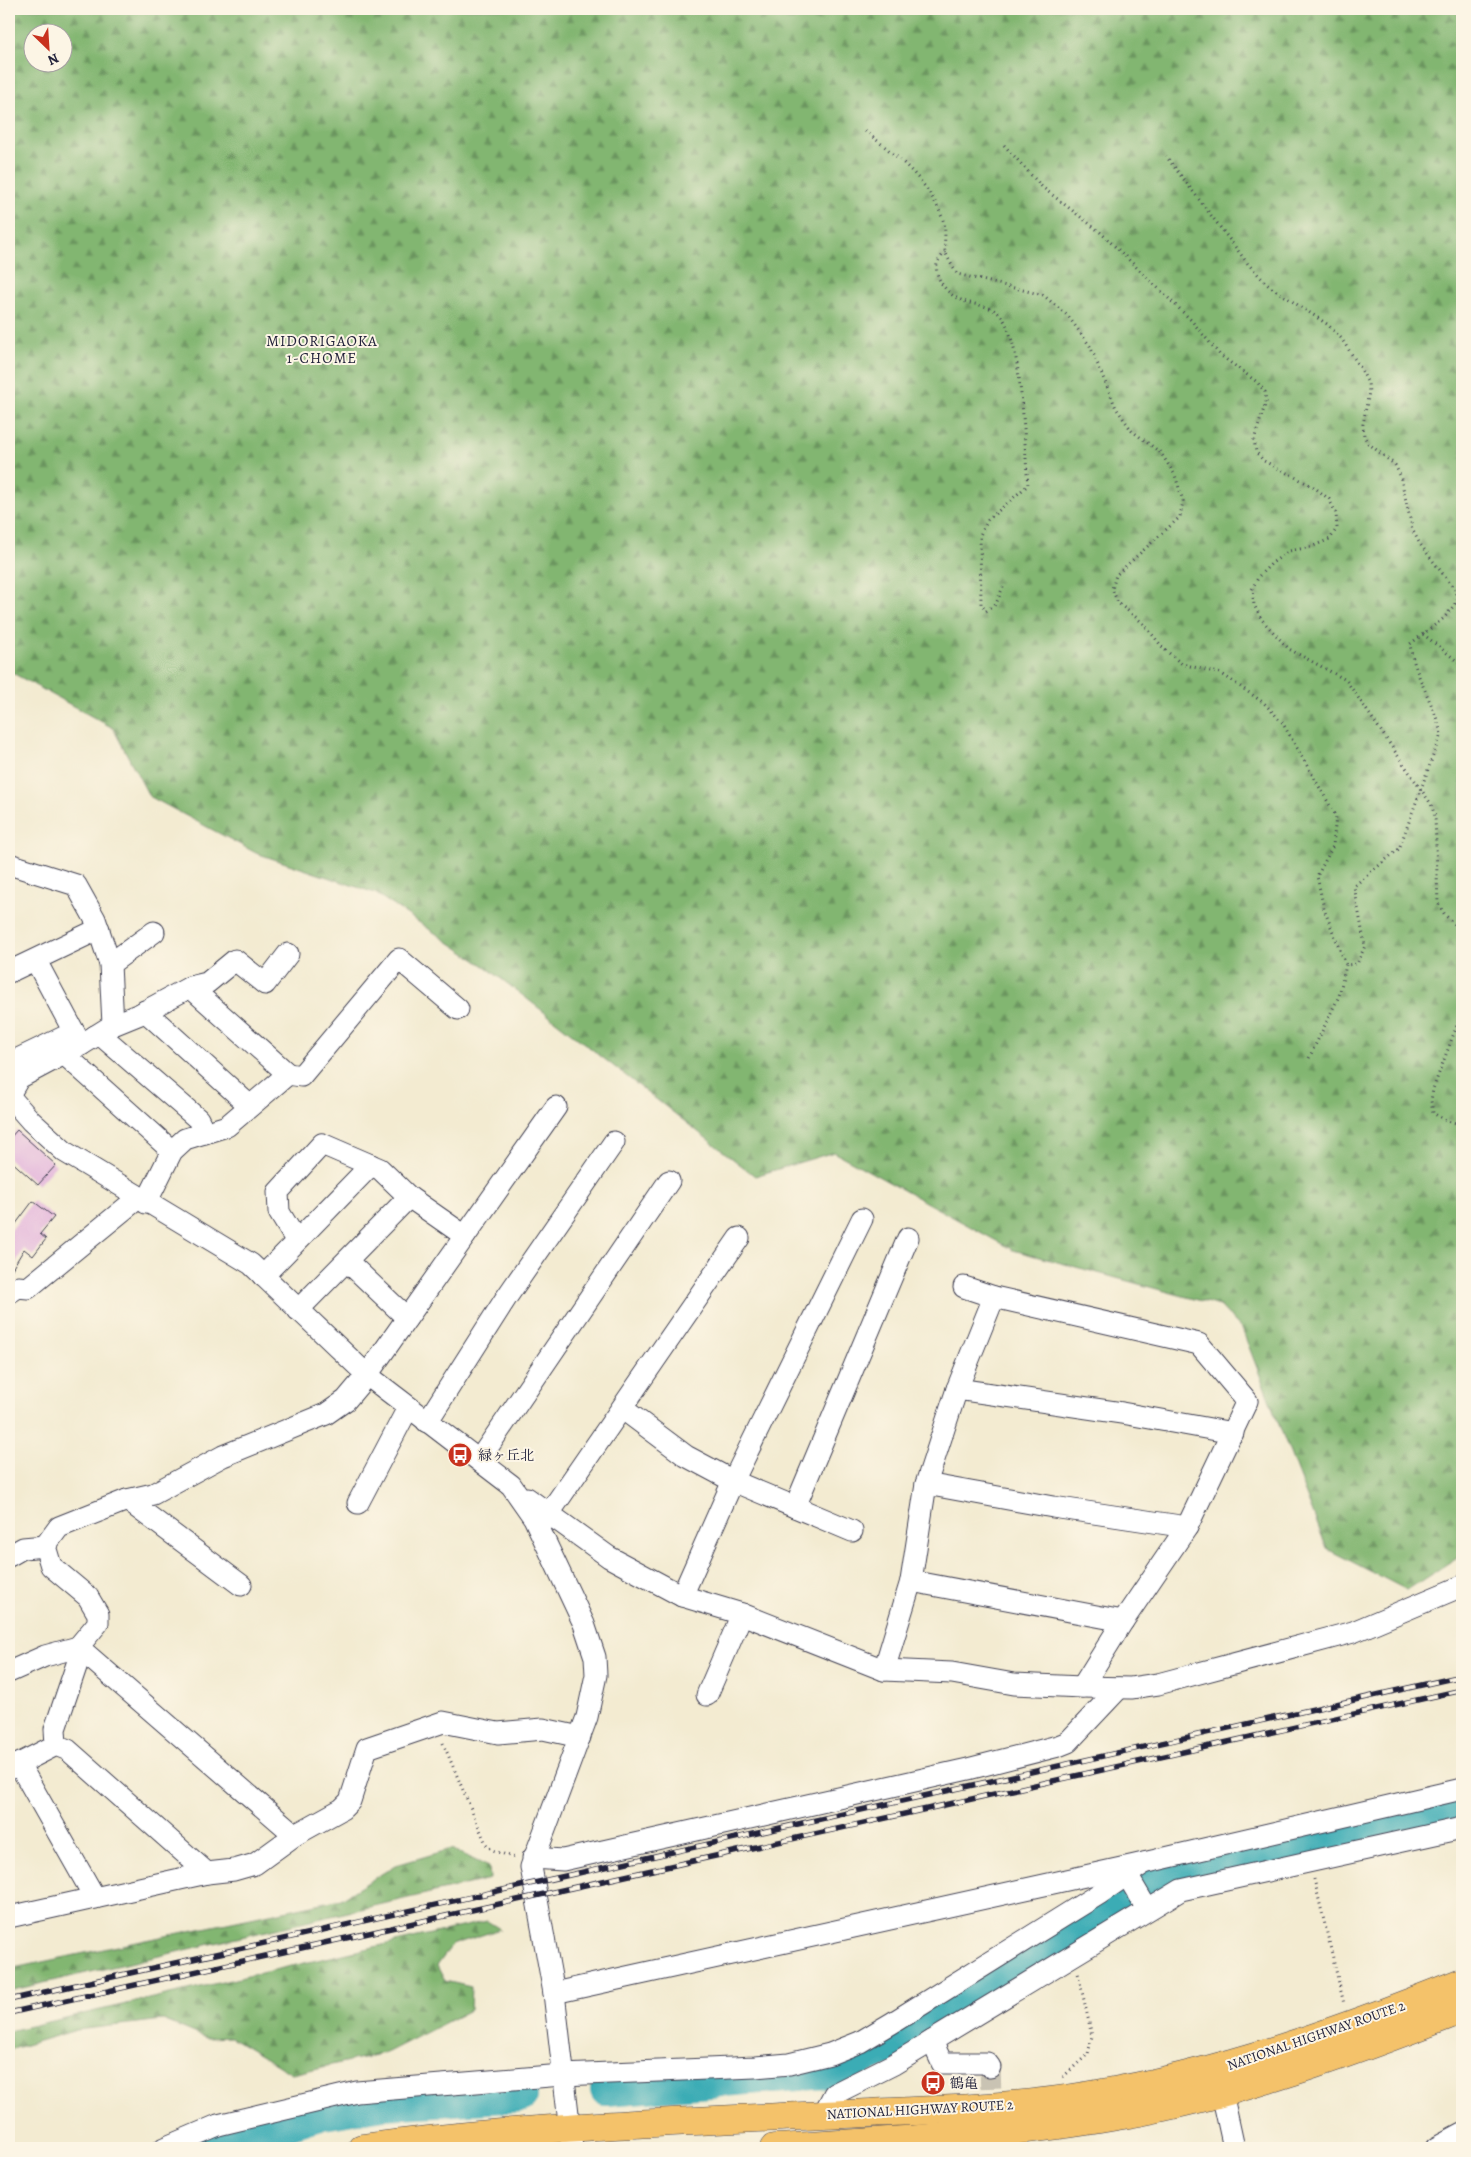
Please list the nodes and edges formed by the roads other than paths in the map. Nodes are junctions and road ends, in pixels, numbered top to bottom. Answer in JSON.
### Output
{"nodes":[{"id":1,"x":9,"y":864,"type":"edge"},
{"id":2,"x":99,"y":929,"type":"junction"},
{"id":3,"x":154,"y":932,"type":"dead end"},
{"id":4,"x":288,"y":954,"type":"dead end"},
{"id":5,"x":36,"y":961,"type":"junction"},
{"id":6,"x":110,"y":964,"type":"junction"},
{"id":7,"x":9,"y":972,"type":"edge"},
{"id":8,"x":190,"y":987,"type":"junction"},
{"id":9,"x":458,"y":1009,"type":"dead end"},
{"id":10,"x":146,"y":1011,"type":"junction"},
{"id":11,"x":113,"y":1025,"type":"junction"},
{"id":12,"x":79,"y":1042,"type":"junction"},
{"id":13,"x":9,"y":1059,"type":"edge"},
{"id":14,"x":288,"y":1074,"type":"junction"},
{"id":15,"x":9,"y":1095,"type":"edge"},
{"id":16,"x":250,"y":1106,"type":"junction"},
{"id":17,"x":556,"y":1107,"type":"dead end"},
{"id":18,"x":205,"y":1133,"type":"junction"},
{"id":19,"x":614,"y":1142,"type":"dead end"},
{"id":20,"x":172,"y":1152,"type":"junction"},
{"id":21,"x":371,"y":1165,"type":"junction"},
{"id":22,"x":669,"y":1181,"type":"dead end"},
{"id":23,"x":409,"y":1197,"type":"junction"},
{"id":24,"x":142,"y":1200,"type":"junction"},
{"id":25,"x":862,"y":1218,"type":"dead end"},
{"id":26,"x":465,"y":1236,"type":"junction"},
{"id":27,"x":740,"y":1238,"type":"dead end"},
{"id":28,"x":908,"y":1238,"type":"dead end"},
{"id":29,"x":296,"y":1240,"type":"junction"},
{"id":30,"x":347,"y":1261,"type":"junction"},
{"id":31,"x":263,"y":1276,"type":"junction"},
{"id":32,"x":964,"y":1287,"type":"dead end"},
{"id":33,"x":9,"y":1293,"type":"edge"},
{"id":34,"x":994,"y":1297,"type":"junction"},
{"id":35,"x":298,"y":1310,"type":"junction"},
{"id":36,"x":407,"y":1318,"type":"junction"},
{"id":37,"x":367,"y":1375,"type":"junction"},
{"id":38,"x":957,"y":1389,"type":"junction"},
{"id":39,"x":408,"y":1408,"type":"junction"},
{"id":40,"x":623,"y":1409,"type":"junction"},
{"id":41,"x":427,"y":1422,"type":"junction"},
{"id":42,"x":1234,"y":1433,"type":"junction"},
{"id":43,"x":479,"y":1460,"type":"junction"},
{"id":44,"x":733,"y":1481,"type":"junction"},
{"id":45,"x":926,"y":1484,"type":"junction"},
{"id":46,"x":126,"y":1500,"type":"junction"},
{"id":47,"x":358,"y":1503,"type":"dead end"},
{"id":48,"x":796,"y":1507,"type":"junction"},
{"id":49,"x":544,"y":1521,"type":"junction"},
{"id":50,"x":1187,"y":1527,"type":"junction"},
{"id":51,"x":852,"y":1531,"type":"dead end"},
{"id":52,"x":45,"y":1546,"type":"junction"},
{"id":53,"x":9,"y":1556,"type":"edge"},
{"id":54,"x":911,"y":1581,"type":"junction"},
{"id":55,"x":241,"y":1585,"type":"dead end"},
{"id":56,"x":1462,"y":1586,"type":"edge"},
{"id":57,"x":682,"y":1596,"type":"junction"},
{"id":58,"x":742,"y":1614,"type":"junction"},
{"id":59,"x":1123,"y":1621,"type":"junction"},
{"id":60,"x":78,"y":1647,"type":"junction"},
{"id":61,"x":884,"y":1670,"type":"junction"},
{"id":62,"x":9,"y":1672,"type":"edge"},
{"id":63,"x":1082,"y":1687,"type":"junction"},
{"id":64,"x":1119,"y":1688,"type":"junction"},
{"id":65,"x":707,"y":1695,"type":"dead end"},
{"id":66,"x":580,"y":1737,"type":"junction"},
{"id":67,"x":56,"y":1745,"type":"junction"},
{"id":68,"x":14,"y":1766,"type":"edge"},
{"id":69,"x":1462,"y":1789,"type":"edge"},
{"id":70,"x":1462,"y":1828,"type":"edge"},
{"id":71,"x":295,"y":1835,"type":"junction"},
{"id":72,"x":533,"y":1858,"type":"junction"},
{"id":73,"x":1135,"y":1869,"type":"junction"},
{"id":74,"x":207,"y":1873,"type":"junction"},
{"id":75,"x":95,"y":1898,"type":"junction"},
{"id":76,"x":1147,"y":1909,"type":"junction"},
{"id":77,"x":9,"y":1917,"type":"edge"},
{"id":78,"x":1462,"y":1982,"type":"edge"},
{"id":79,"x":554,"y":1993,"type":"junction"},
{"id":80,"x":1462,"y":2010,"type":"edge"},
{"id":81,"x":932,"y":2040,"type":"junction"},
{"id":82,"x":990,"y":2067,"type":"dead end"},
{"id":83,"x":562,"y":2075,"type":"junction"},
{"id":84,"x":1222,"y":2093,"type":"junction"},
{"id":85,"x":823,"y":2115,"type":"junction"},
{"id":86,"x":1462,"y":2134,"type":"edge"},
{"id":87,"x":570,"y":2138,"type":"edge"},
{"id":88,"x":841,"y":2146,"type":"edge"},
{"id":89,"x":164,"y":2148,"type":"edge"},
{"id":90,"x":362,"y":2148,"type":"edge"},
{"id":91,"x":774,"y":2148,"type":"edge"},
{"id":92,"x":1234,"y":2148,"type":"edge"},
{"id":93,"x":1436,"y":2148,"type":"edge"}],
"edges":[{"from":1,"to":2,"type":"street"},
{"from":2,"to":5,"type":"street"},
{"from":2,"to":6,"type":"street"},
{"from":3,"to":6,"type":"street"},
{"from":4,"to":8,"type":"street"},
{"from":5,"to":7,"type":"street"},
{"from":5,"to":12,"type":"street"},
{"from":6,"to":11,"type":"street"},
{"from":8,"to":10,"type":"street"},
{"from":8,"to":14,"type":"street"},
{"from":9,"to":14,"type":"street"},
{"from":10,"to":11,"type":"street"},
{"from":10,"to":16,"type":"street"},
{"from":11,"to":12,"type":"street"},
{"from":12,"to":13,"type":"street"},
{"from":12,"to":15,"type":"street"},
{"from":12,"to":18,"type":"street"},
{"from":12,"to":20,"type":"street"},
{"from":14,"to":16,"type":"street"},
{"from":15,"to":24,"type":"street"},
{"from":16,"to":18,"type":"street"},
{"from":17,"to":26,"type":"street"},
{"from":18,"to":20,"type":"street"},
{"from":19,"to":41,"type":"street"},
{"from":20,"to":24,"type":"street"},
{"from":21,"to":23,"type":"street"},
{"from":21,"to":29,"type":"street"},
{"from":21,"to":29,"type":"street"},
{"from":22,"to":43,"type":"street"},
{"from":23,"to":26,"type":"street"},
{"from":23,"to":30,"type":"street"},
{"from":24,"to":31,"type":"street"},
{"from":24,"to":33,"type":"street"},
{"from":25,"to":44,"type":"street"},
{"from":26,"to":36,"type":"street"},
{"from":27,"to":40,"type":"street"},
{"from":28,"to":48,"type":"street"},
{"from":29,"to":31,"type":"street"},
{"from":30,"to":35,"type":"street"},
{"from":30,"to":36,"type":"street"},
{"from":31,"to":35,"type":"street"},
{"from":32,"to":34,"type":"street"},
{"from":34,"to":38,"type":"street"},
{"from":34,"to":42,"type":"street"},
{"from":35,"to":37,"type":"street"},
{"from":36,"to":37,"type":"street"},
{"from":37,"to":39,"type":"street"},
{"from":37,"to":46,"type":"street"},
{"from":38,"to":42,"type":"street"},
{"from":38,"to":45,"type":"street"},
{"from":39,"to":41,"type":"street"},
{"from":39,"to":47,"type":"street"},
{"from":40,"to":44,"type":"street"},
{"from":40,"to":49,"type":"street"},
{"from":41,"to":43,"type":"street"},
{"from":42,"to":50,"type":"street"},
{"from":43,"to":49,"type":"street"},
{"from":44,"to":48,"type":"street"},
{"from":44,"to":57,"type":"street"},
{"from":45,"to":50,"type":"street"},
{"from":45,"to":54,"type":"street"},
{"from":46,"to":52,"type":"street"},
{"from":46,"to":55,"type":"street"},
{"from":48,"to":51,"type":"street"},
{"from":49,"to":57,"type":"street"},
{"from":49,"to":66,"type":"street"},
{"from":50,"to":59,"type":"street"},
{"from":52,"to":53,"type":"street"},
{"from":52,"to":60,"type":"street"},
{"from":54,"to":59,"type":"street"},
{"from":54,"to":61,"type":"street"},
{"from":56,"to":64,"type":"street"},
{"from":57,"to":58,"type":"street"},
{"from":58,"to":61,"type":"street"},
{"from":58,"to":65,"type":"street"},
{"from":59,"to":63,"type":"street"},
{"from":60,"to":62,"type":"street"},
{"from":60,"to":67,"type":"street"},
{"from":60,"to":71,"type":"street"},
{"from":61,"to":63,"type":"street"},
{"from":63,"to":64,"type":"street"},
{"from":64,"to":72,"type":"street"},
{"from":66,"to":71,"type":"street"},
{"from":66,"to":72,"type":"street"},
{"from":67,"to":68,"type":"street"},
{"from":67,"to":74,"type":"street"},
{"from":68,"to":75,"type":"street"},
{"from":69,"to":73,"type":"street"},
{"from":70,"to":76,"type":"street"},
{"from":71,"to":74,"type":"street"},
{"from":72,"to":79,"type":"street"},
{"from":73,"to":76,"type":"street"},
{"from":73,"to":79,"type":"street"},
{"from":73,"to":83,"type":"street"},
{"from":74,"to":75,"type":"street"},
{"from":75,"to":77,"type":"street"},
{"from":76,"to":81,"type":"street"},
{"from":78,"to":85,"type":"highway","name":"NATIONAL HIGHWAY ROUTE 2"},
{"from":79,"to":83,"type":"street"},
{"from":80,"to":84,"type":"highway","name":"NATIONAL HIGHWAY ROUTE 2"},
{"from":81,"to":82,"type":"street"},
{"from":81,"to":85,"type":"street"},
{"from":83,"to":87,"type":"street"},
{"from":83,"to":89,"type":"street"},
{"from":84,"to":88,"type":"highway","name":"NATIONAL HIGHWAY ROUTE 2"},
{"from":84,"to":92,"type":"street"},
{"from":85,"to":87,"type":"highway","name":"NATIONAL HIGHWAY ROUTE 2"},
{"from":86,"to":93,"type":"street"},
{"from":87,"to":90,"type":"highway","name":"NATIONAL HIGHWAY ROUTE 2"},
{"from":88,"to":91,"type":"highway","name":"NATIONAL HIGHWAY ROUTE 2"}]}
